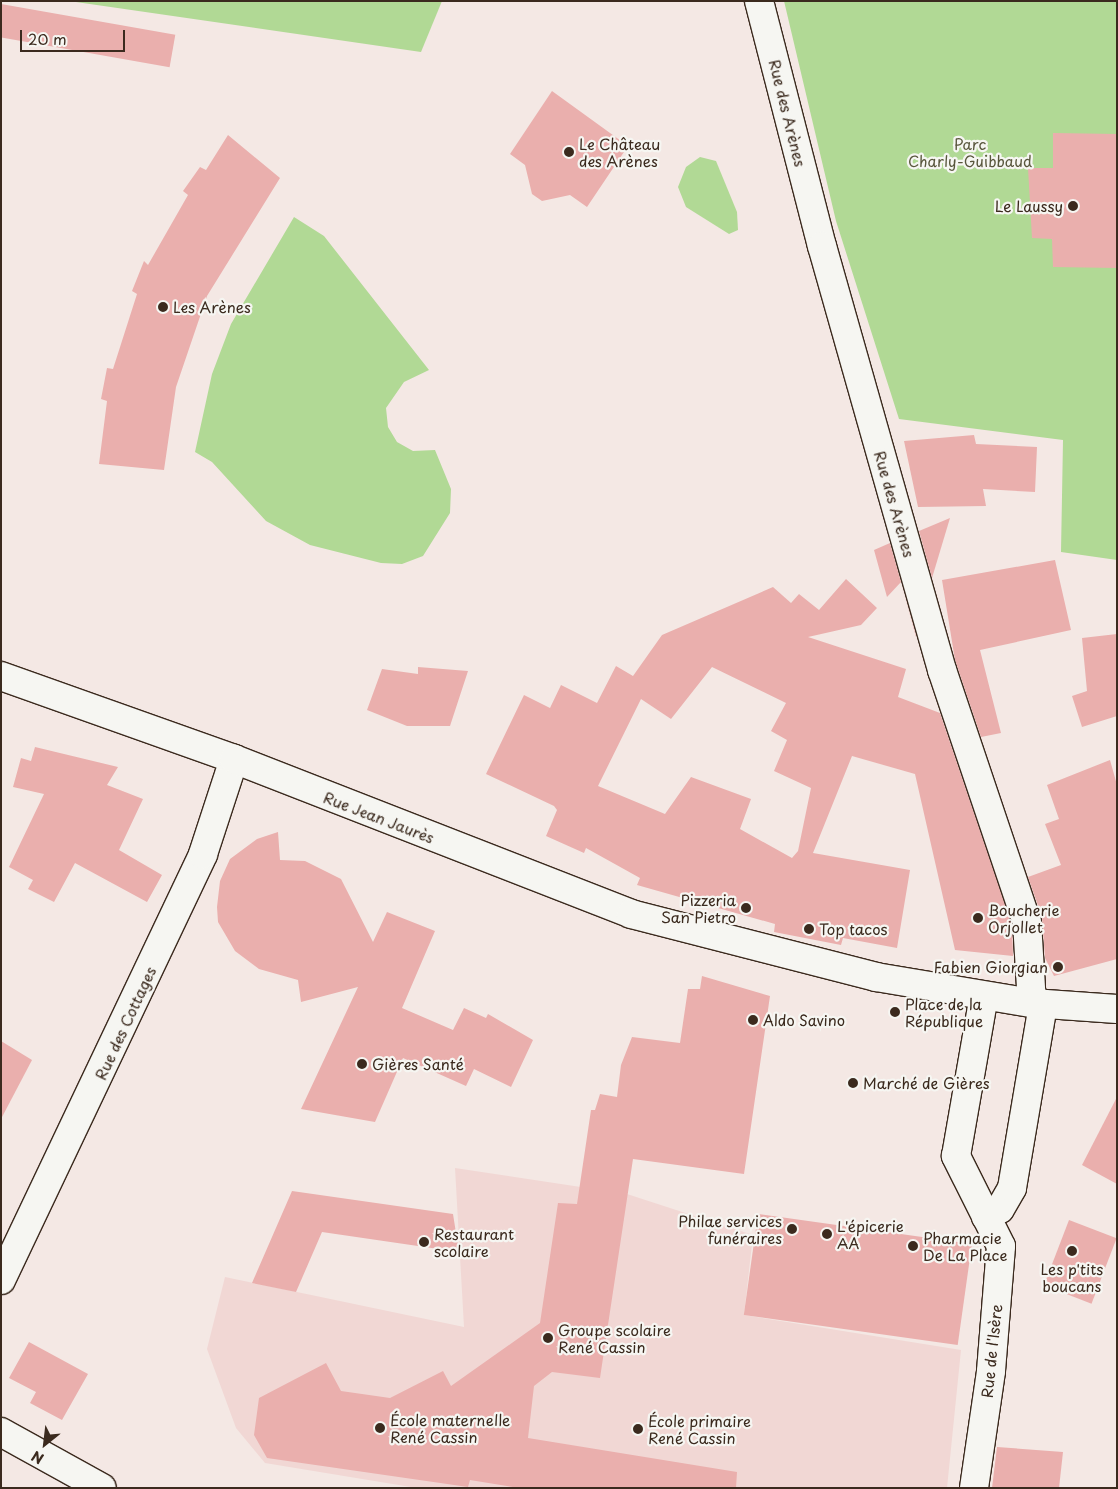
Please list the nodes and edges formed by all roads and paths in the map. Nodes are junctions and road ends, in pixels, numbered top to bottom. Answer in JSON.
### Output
{"nodes":[{"id":1,"x":759,"y":1,"type":"edge"},
{"id":2,"x":1,"y":676,"type":"edge"},
{"id":3,"x":234,"y":760,"type":"junction"},
{"id":4,"x":984,"y":996,"type":"junction"},
{"id":5,"x":1038,"y":1004,"type":"junction"},
{"id":6,"x":1117,"y":1009,"type":"edge"},
{"id":7,"x":986,"y":1217,"type":"junction"},
{"id":8,"x":1,"y":1280,"type":"edge"},
{"id":9,"x":1,"y":1432,"type":"edge"},
{"id":10,"x":102,"y":1488,"type":"edge"},
{"id":11,"x":974,"y":1488,"type":"edge"}],
"edges":[{"from":1,"to":5,"type":"street","name":"Rue des Arènes"},
{"from":2,"to":3,"type":"street","name":"Rue Jean Jaurès"},
{"from":3,"to":4,"type":"street","name":"Rue Jean Jaurès"},
{"from":3,"to":8,"type":"street","name":"Rue des Cottages"},
{"from":4,"to":5,"type":"street","name":"Rue Jean Jaurès"},
{"from":4,"to":7,"type":"street","name":"Rue de l'Isère"},
{"from":5,"to":6,"type":"street","name":"Rue Jean Jaurès"},
{"from":5,"to":7,"type":"street"},
{"from":7,"to":11,"type":"street","name":"Rue de l'Isère"},
{"from":9,"to":10,"type":"street"}]}
